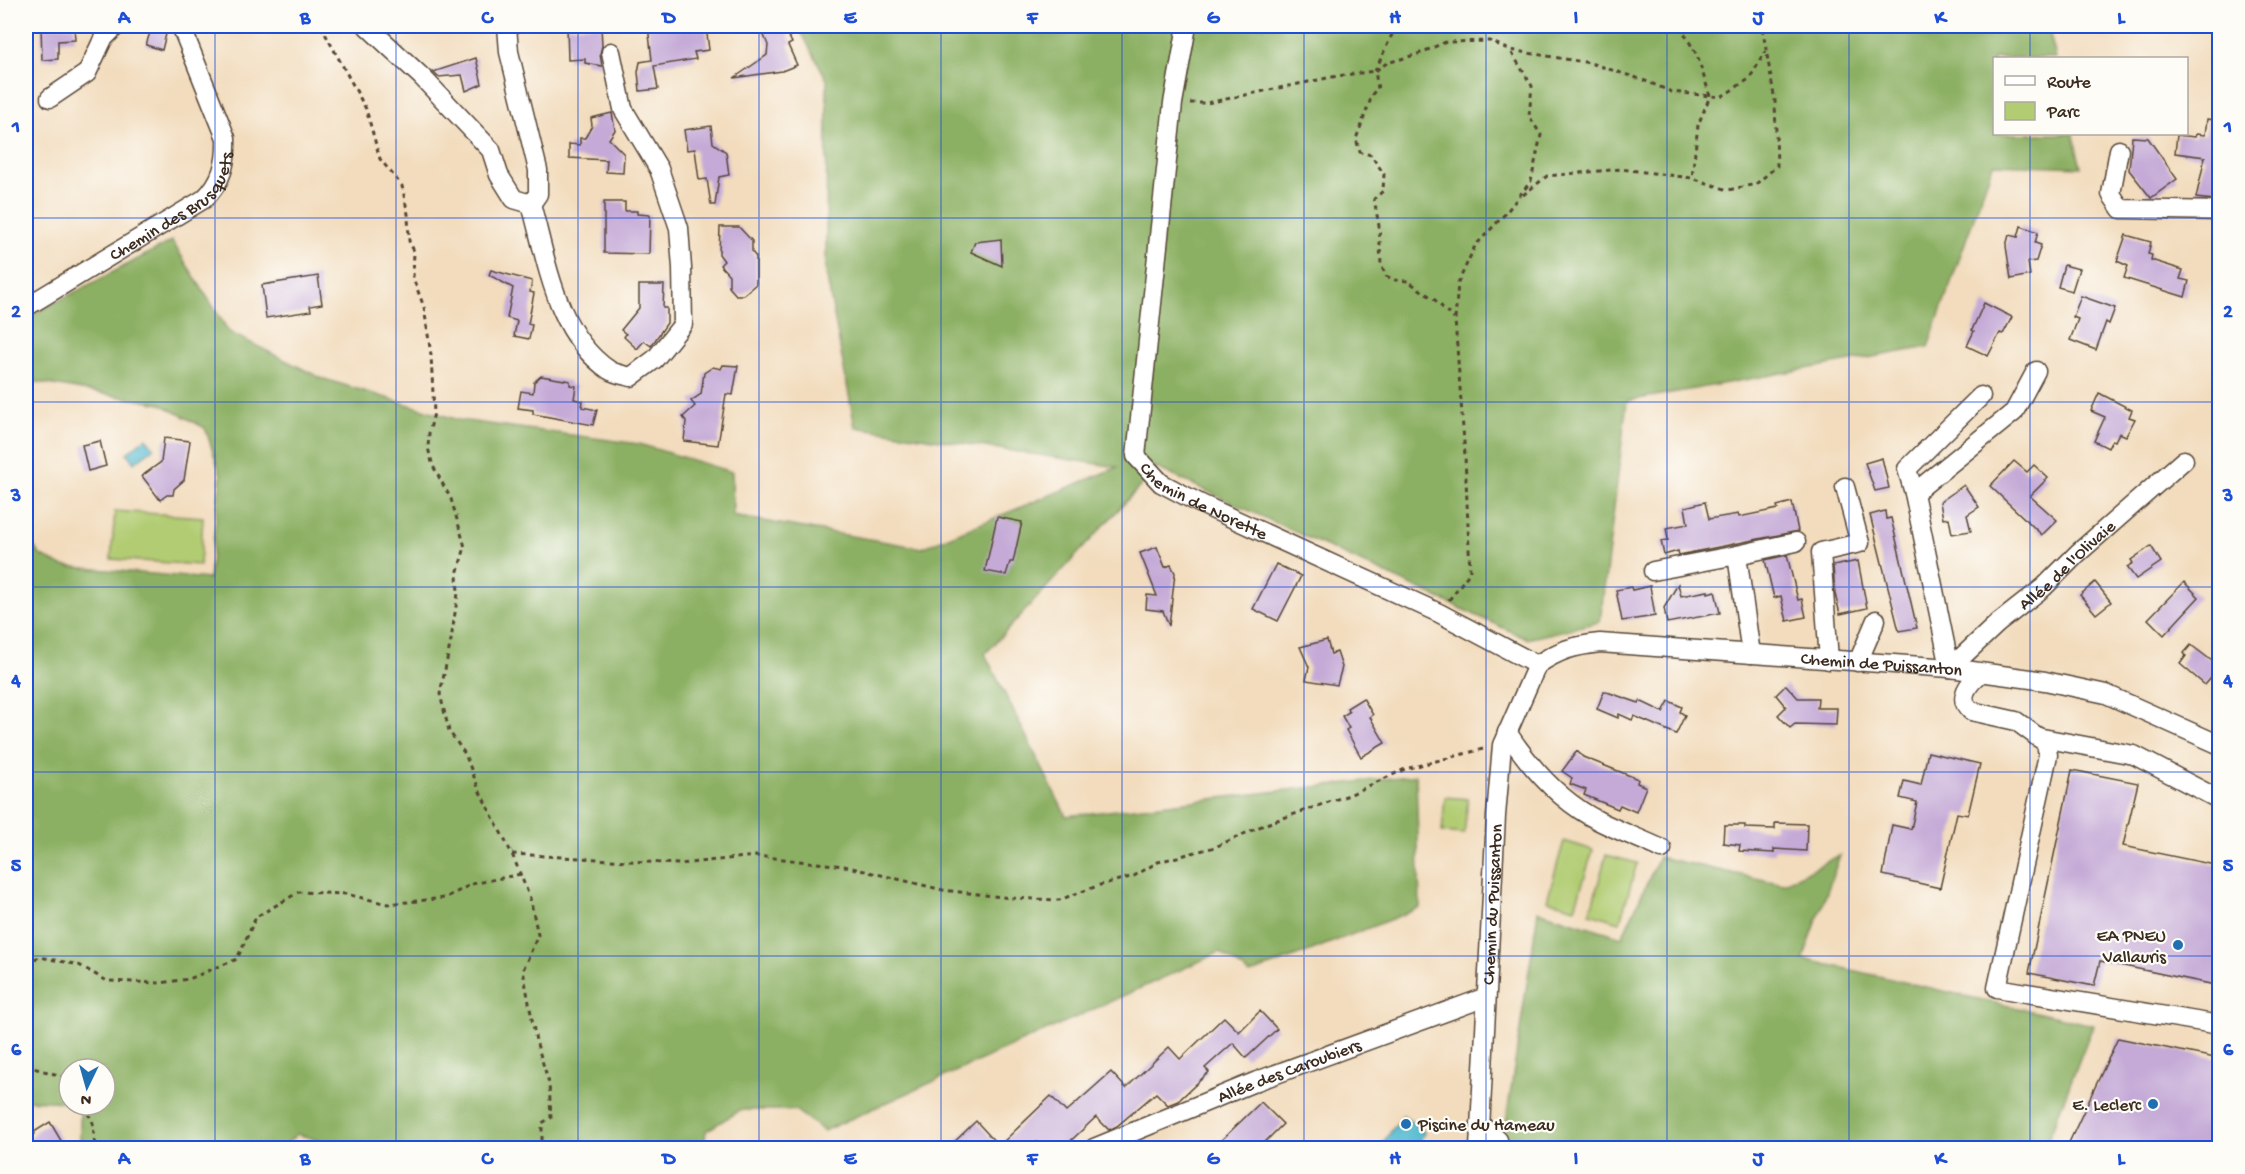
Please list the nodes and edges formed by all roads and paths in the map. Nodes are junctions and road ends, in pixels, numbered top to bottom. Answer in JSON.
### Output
{"nodes":[{"id":1,"x":116,"y":26,"type":"edge"},
{"id":2,"x":181,"y":26,"type":"edge"},
{"id":3,"x":321,"y":26,"type":"edge"},
{"id":4,"x":367,"y":26,"type":"edge"},
{"id":5,"x":507,"y":26,"type":"edge"},
{"id":6,"x":1187,"y":26,"type":"edge"},
{"id":7,"x":1396,"y":26,"type":"edge"},
{"id":8,"x":1680,"y":26,"type":"edge"},
{"id":9,"x":1762,"y":26,"type":"edge"},
{"id":10,"x":1510,"y":50,"type":"junction"},
{"id":11,"x":1766,"y":51,"type":"junction"},
{"id":12,"x":612,"y":52,"type":"dead end"},
{"id":13,"x":1375,"y":71,"type":"junction"},
{"id":14,"x":1710,"y":96,"type":"junction"},
{"id":15,"x":51,"y":98,"type":"dead end"},
{"id":16,"x":1173,"y":103,"type":"junction"},
{"id":17,"x":2119,"y":150,"type":"dead end"},
{"id":18,"x":1692,"y":178,"type":"junction"},
{"id":19,"x":1517,"y":199,"type":"junction"},
{"id":20,"x":531,"y":204,"type":"junction"},
{"id":21,"x":2220,"y":211,"type":"edge"},
{"id":22,"x":26,"y":307,"type":"edge"},
{"id":23,"x":1455,"y":320,"type":"junction"},
{"id":24,"x":2036,"y":371,"type":"dead end"},
{"id":25,"x":1981,"y":396,"type":"dead end"},
{"id":26,"x":2184,"y":460,"type":"dead end"},
{"id":27,"x":1845,"y":487,"type":"dead end"},
{"id":28,"x":1914,"y":493,"type":"junction"},
{"id":29,"x":1796,"y":542,"type":"dead end"},
{"id":30,"x":1737,"y":555,"type":"junction"},
{"id":31,"x":1653,"y":571,"type":"dead end"},
{"id":32,"x":1439,"y":613,"type":"junction"},
{"id":33,"x":1876,"y":620,"type":"dead end"},
{"id":34,"x":1751,"y":654,"type":"junction"},
{"id":35,"x":1829,"y":660,"type":"junction"},
{"id":36,"x":1858,"y":662,"type":"junction"},
{"id":37,"x":1537,"y":665,"type":"junction"},
{"id":38,"x":1950,"y":668,"type":"junction"},
{"id":39,"x":1981,"y":673,"type":"junction"},
{"id":40,"x":2035,"y":737,"type":"junction"},
{"id":41,"x":1504,"y":738,"type":"junction"},
{"id":42,"x":2220,"y":745,"type":"edge"},
{"id":43,"x":2220,"y":800,"type":"edge"},
{"id":44,"x":1662,"y":849,"type":"dead end"},
{"id":45,"x":512,"y":854,"type":"junction"},
{"id":46,"x":521,"y":874,"type":"junction"},
{"id":47,"x":26,"y":962,"type":"edge"},
{"id":48,"x":1486,"y":997,"type":"junction"},
{"id":49,"x":2220,"y":1025,"type":"edge"},
{"id":50,"x":26,"y":1066,"type":"edge"},
{"id":51,"x":57,"y":1075,"type":"edge"},
{"id":52,"x":90,"y":1117,"type":"edge"},
{"id":53,"x":1480,"y":1124,"type":"junction"},
{"id":54,"x":95,"y":1149,"type":"edge"},
{"id":55,"x":542,"y":1149,"type":"edge"},
{"id":56,"x":1094,"y":1149,"type":"edge"},
{"id":57,"x":1479,"y":1149,"type":"edge"},
{"id":58,"x":1497,"y":1149,"type":"edge"}],
"edges":[{"from":1,"to":15,"type":"street"},
{"from":2,"to":22,"type":"street","name":"Chemin des Brusquets"},
{"from":3,"to":45,"type":"path"},
{"from":4,"to":20,"type":"street"},
{"from":5,"to":20,"type":"street"},
{"from":6,"to":16,"type":"street","name":"Chemin de Norette"},
{"from":7,"to":13,"type":"path"},
{"from":8,"to":14,"type":"path"},
{"from":9,"to":11,"type":"path"},
{"from":10,"to":13,"type":"path"},
{"from":10,"to":14,"type":"path"},
{"from":10,"to":19,"type":"path"},
{"from":11,"to":14,"type":"path"},
{"from":11,"to":18,"type":"path"},
{"from":12,"to":20,"type":"street"},
{"from":13,"to":16,"type":"path"},
{"from":13,"to":23,"type":"path"},
{"from":14,"to":18,"type":"path"},
{"from":16,"to":32,"type":"street","name":"Chemin de Norette"},
{"from":17,"to":21,"type":"street"},
{"from":18,"to":19,"type":"path"},
{"from":19,"to":23,"type":"path"},
{"from":23,"to":32,"type":"path"},
{"from":24,"to":28,"type":"street"},
{"from":25,"to":28,"type":"street"},
{"from":26,"to":38,"type":"street","name":"Allée de l'Olivaie"},
{"from":27,"to":35,"type":"street"},
{"from":28,"to":38,"type":"street"},
{"from":29,"to":30,"type":"street"},
{"from":30,"to":31,"type":"street"},
{"from":30,"to":34,"type":"street"},
{"from":32,"to":37,"type":"street","name":"Chemin de Norette"},
{"from":33,"to":36,"type":"street"},
{"from":34,"to":35,"type":"street","name":"Chemin de Puissanton"},
{"from":34,"to":37,"type":"street","name":"Chemin de Puissanton"},
{"from":35,"to":36,"type":"street","name":"Chemin de Puissanton"},
{"from":36,"to":38,"type":"street","name":"Chemin de Puissanton"},
{"from":37,"to":41,"type":"street","name":"Chemin du Puissanton"},
{"from":38,"to":39,"type":"street","name":"Chemin de Puissanton"},
{"from":39,"to":40,"type":"street"},
{"from":39,"to":42,"type":"street","name":"Chemin de Puissanton"},
{"from":40,"to":43,"type":"street"},
{"from":40,"to":49,"type":"street"},
{"from":41,"to":44,"type":"street"},
{"from":41,"to":45,"type":"path"},
{"from":41,"to":48,"type":"street","name":"Chemin du Puissanton"},
{"from":45,"to":46,"type":"path"},
{"from":46,"to":47,"type":"path"},
{"from":46,"to":55,"type":"path"},
{"from":48,"to":53,"type":"street","name":"Chemin du Puissanton"},
{"from":48,"to":56,"type":"street","name":"Allée des Caroubiers"},
{"from":50,"to":51,"type":"path"},
{"from":52,"to":54,"type":"path"},
{"from":53,"to":57,"type":"street","name":"Chemin du Puissanton"},
{"from":53,"to":58,"type":"street"}]}
